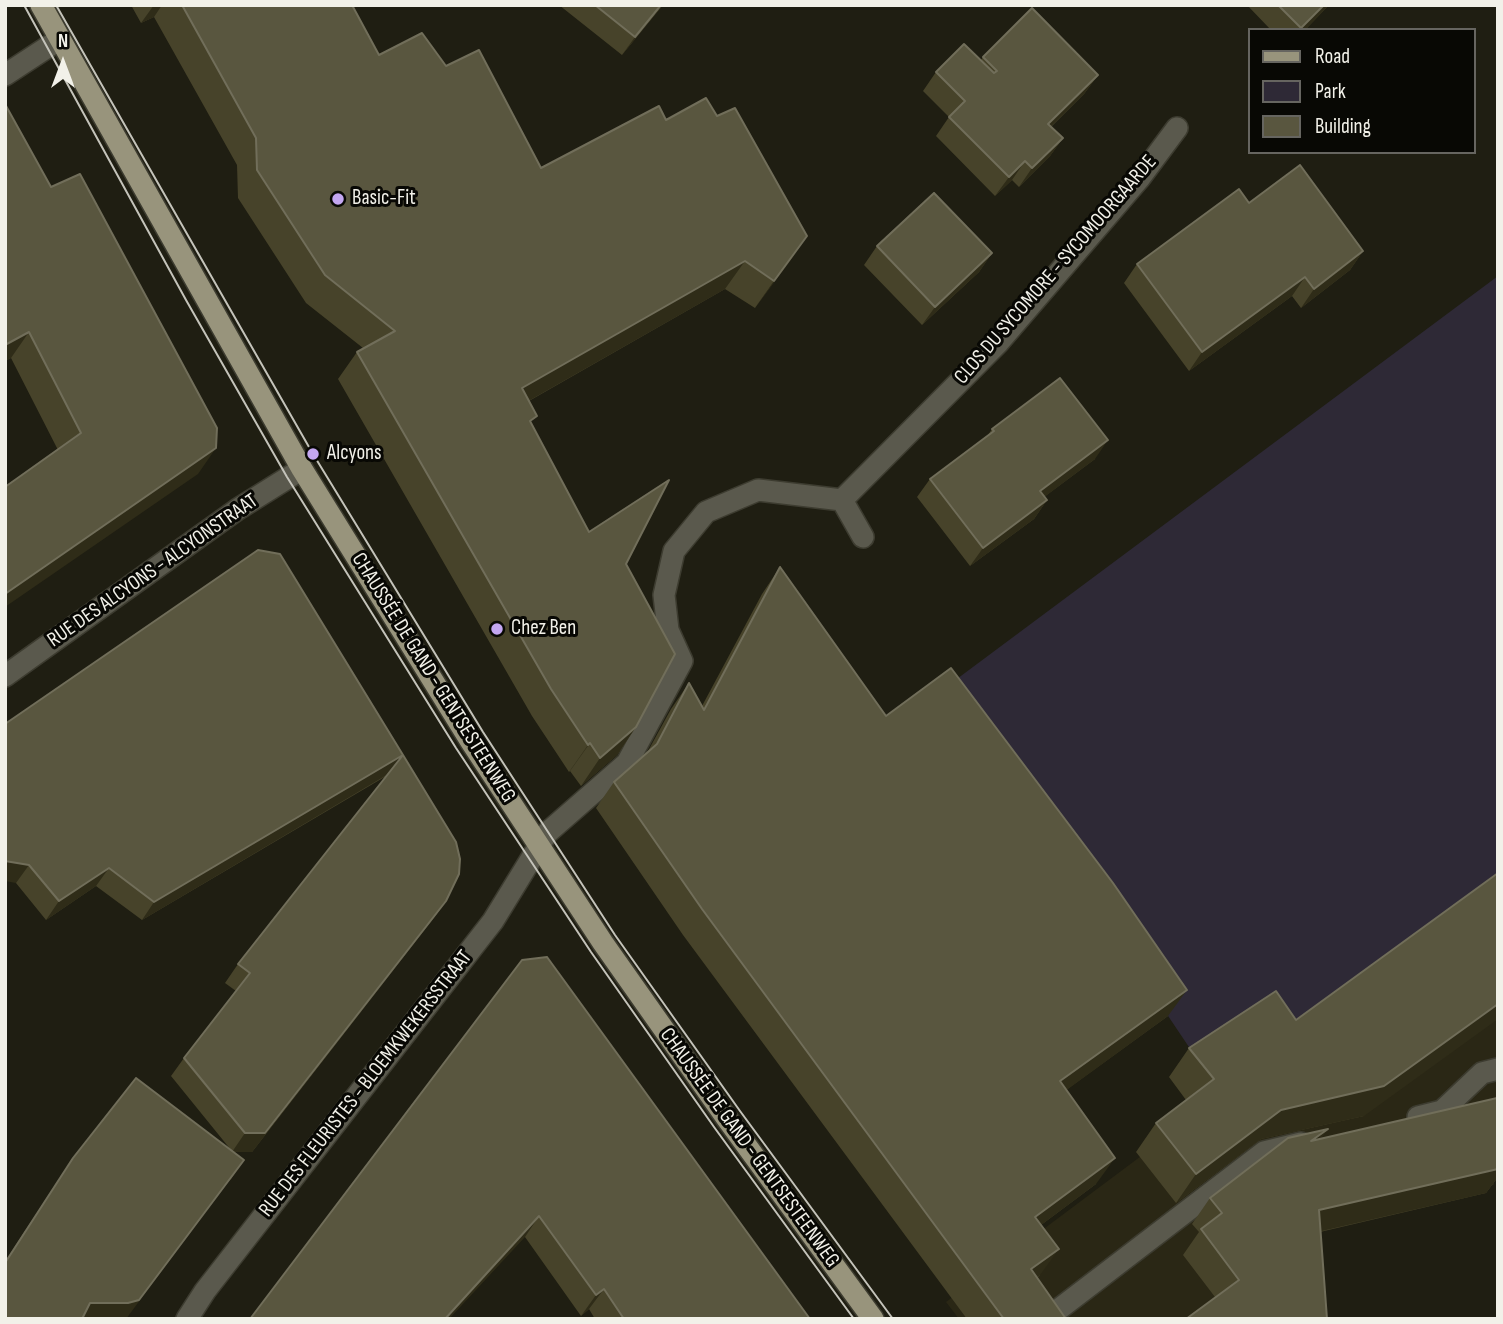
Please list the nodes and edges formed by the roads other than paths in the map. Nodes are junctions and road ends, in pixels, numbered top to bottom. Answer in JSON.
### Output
{"nodes":[{"id":1,"x":41,"y":5,"type":"edge"},
{"id":2,"x":60,"y":39,"type":"junction"},
{"id":3,"x":5,"y":75,"type":"edge"},
{"id":4,"x":1177,"y":128,"type":"dead end"},
{"id":5,"x":302,"y":469,"type":"junction"},
{"id":6,"x":842,"y":500,"type":"junction"},
{"id":7,"x":863,"y":537,"type":"dead end"},
{"id":8,"x":5,"y":676,"type":"edge"},
{"id":9,"x":539,"y":846,"type":"junction"},
{"id":10,"x":1498,"y":1069,"type":"edge"},
{"id":11,"x":1404,"y":1120,"type":"edge"},
{"id":12,"x":1315,"y":1140,"type":"edge"},
{"id":13,"x":187,"y":1319,"type":"edge"},
{"id":14,"x":873,"y":1319,"type":"edge"},
{"id":15,"x":1046,"y":1319,"type":"edge"}],
"edges":[{"from":1,"to":2,"type":"main road","name":"CHAUSSÉE DE GAND - GENTSESTEENWEG"},
{"from":2,"to":3,"type":"street"},
{"from":2,"to":5,"type":"main road","name":"CHAUSSÉE DE GAND - GENTSESTEENWEG"},
{"from":4,"to":6,"type":"street","name":"CLOS DU SYCOMORE - SYCOMOORGAARDE"},
{"from":5,"to":8,"type":"street","name":"RUE DES ALCYONS - ALCYONSTRAAT"},
{"from":5,"to":9,"type":"main road","name":"CHAUSSÉE DE GAND - GENTSESTEENWEG"},
{"from":6,"to":7,"type":"street"},
{"from":6,"to":9,"type":"street"},
{"from":9,"to":13,"type":"street","name":"RUE DES FLEURISTES - BLOEMKWEKERSSTRAAT"},
{"from":9,"to":14,"type":"main road","name":"CHAUSSÉE DE GAND - GENTSESTEENWEG"},
{"from":10,"to":11,"type":"street"},
{"from":12,"to":15,"type":"street"}]}
